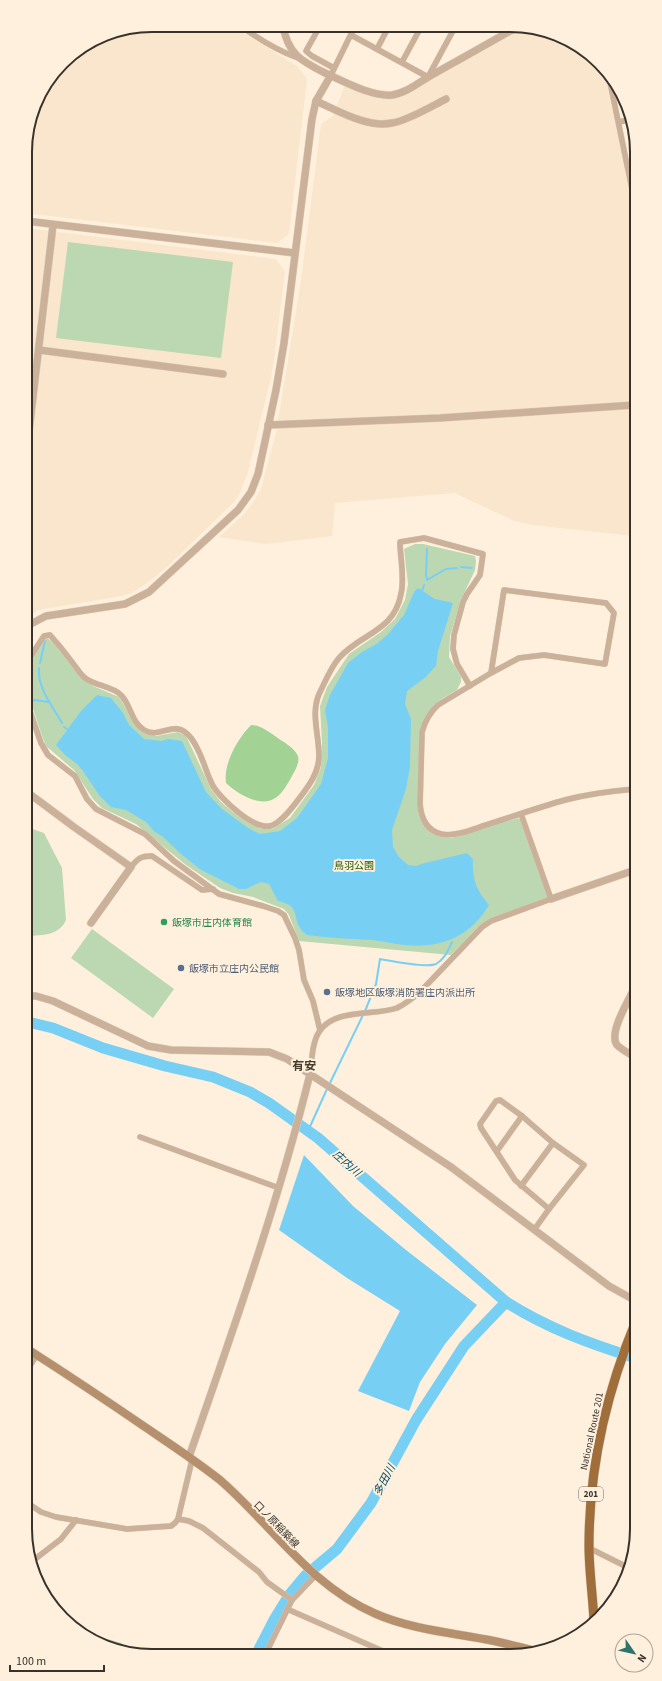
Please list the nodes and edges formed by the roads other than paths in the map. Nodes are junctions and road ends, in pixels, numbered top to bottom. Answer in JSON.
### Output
{"nodes":[{"id":1,"x":251,"y":32,"type":"edge"},
{"id":2,"x":285,"y":32,"type":"edge"},
{"id":3,"x":316,"y":32,"type":"edge"},
{"id":4,"x":353,"y":32,"type":"edge"},
{"id":5,"x":385,"y":32,"type":"edge"},
{"id":6,"x":417,"y":32,"type":"edge"},
{"id":7,"x":452,"y":32,"type":"edge"},
{"id":8,"x":508,"y":32,"type":"edge"},
{"id":9,"x":351,"y":35,"type":"junction"},
{"id":10,"x":377,"y":49,"type":"junction"},
{"id":11,"x":298,"y":58,"type":"junction"},
{"id":12,"x":402,"y":62,"type":"junction"},
{"id":13,"x":334,"y":68,"type":"junction"},
{"id":14,"x":331,"y":75,"type":"junction"},
{"id":15,"x":428,"y":77,"type":"junction"},
{"id":16,"x":613,"y":90,"type":"edge"},
{"id":17,"x":446,"y":99,"type":"dead end"},
{"id":18,"x":316,"y":101,"type":"junction"},
{"id":19,"x":626,"y":121,"type":"edge"},
{"id":20,"x":619,"y":122,"type":"junction"},
{"id":21,"x":630,"y":159,"type":"edge"},
{"id":22,"x":626,"y":160,"type":"junction"},
{"id":23,"x":630,"y":179,"type":"edge"},
{"id":24,"x":32,"y":222,"type":"edge"},
{"id":25,"x":53,"y":225,"type":"junction"},
{"id":26,"x":294,"y":253,"type":"junction"},
{"id":27,"x":39,"y":350,"type":"junction"},
{"id":28,"x":223,"y":374,"type":"dead end"},
{"id":29,"x":630,"y":406,"type":"edge"},
{"id":30,"x":32,"y":407,"type":"edge"},
{"id":31,"x":268,"y":425,"type":"junction"},
{"id":32,"x":32,"y":623,"type":"edge"},
{"id":33,"x":32,"y":654,"type":"edge"},
{"id":34,"x":491,"y":673,"type":"junction"},
{"id":35,"x":470,"y":686,"type":"junction"},
{"id":36,"x":32,"y":718,"type":"edge"},
{"id":37,"x":630,"y":790,"type":"edge"},
{"id":38,"x":32,"y":796,"type":"edge"},
{"id":39,"x":521,"y":814,"type":"junction"},
{"id":40,"x":131,"y":867,"type":"junction"},
{"id":41,"x":630,"y":872,"type":"edge"},
{"id":42,"x":213,"y":889,"type":"junction"},
{"id":43,"x":551,"y":900,"type":"junction"},
{"id":44,"x":91,"y":923,"type":"dead end"},
{"id":45,"x":32,"y":996,"type":"edge"},
{"id":46,"x":630,"y":998,"type":"edge"},
{"id":47,"x":320,"y":1030,"type":"junction"},
{"id":48,"x":630,"y":1054,"type":"edge"},
{"id":49,"x":310,"y":1074,"type":"junction"},
{"id":50,"x":522,"y":1116,"type":"junction"},
{"id":51,"x":140,"y":1137,"type":"dead end"},
{"id":52,"x":553,"y":1143,"type":"junction"},
{"id":53,"x":497,"y":1151,"type":"junction"},
{"id":54,"x":521,"y":1186,"type":"junction"},
{"id":55,"x":279,"y":1188,"type":"junction"},
{"id":56,"x":549,"y":1209,"type":"junction"},
{"id":57,"x":534,"y":1230,"type":"junction"},
{"id":58,"x":630,"y":1298,"type":"edge"},
{"id":59,"x":630,"y":1337,"type":"edge"},
{"id":60,"x":32,"y":1352,"type":"edge"},
{"id":61,"x":37,"y":1355,"type":"junction"},
{"id":62,"x":32,"y":1362,"type":"edge"},
{"id":63,"x":190,"y":1458,"type":"junction"},
{"id":64,"x":32,"y":1506,"type":"edge"},
{"id":65,"x":178,"y":1519,"type":"junction"},
{"id":66,"x":76,"y":1520,"type":"junction"},
{"id":67,"x":589,"y":1548,"type":"junction"},
{"id":68,"x":36,"y":1558,"type":"edge"},
{"id":69,"x":625,"y":1566,"type":"edge"},
{"id":70,"x":315,"y":1576,"type":"junction"},
{"id":71,"x":292,"y":1600,"type":"junction"},
{"id":72,"x":287,"y":1609,"type":"junction"},
{"id":73,"x":594,"y":1615,"type":"edge"},
{"id":74,"x":519,"y":1648,"type":"edge"},
{"id":75,"x":268,"y":1649,"type":"edge"},
{"id":76,"x":378,"y":1649,"type":"edge"}],
"edges":[{"from":1,"to":11,"type":"street"},
{"from":2,"to":11,"type":"street"},
{"from":3,"to":13,"type":"street"},
{"from":4,"to":9,"type":"street"},
{"from":5,"to":10,"type":"street"},
{"from":6,"to":12,"type":"street"},
{"from":7,"to":15,"type":"street"},
{"from":8,"to":15,"type":"street"},
{"from":9,"to":10,"type":"street"},
{"from":9,"to":13,"type":"street"},
{"from":10,"to":12,"type":"street"},
{"from":11,"to":14,"type":"street"},
{"from":12,"to":15,"type":"street"},
{"from":13,"to":14,"type":"street"},
{"from":14,"to":15,"type":"street"},
{"from":14,"to":18,"type":"street"},
{"from":16,"to":20,"type":"street"},
{"from":17,"to":18,"type":"street"},
{"from":18,"to":26,"type":"street"},
{"from":19,"to":20,"type":"street"},
{"from":20,"to":22,"type":"street"},
{"from":21,"to":22,"type":"street"},
{"from":22,"to":23,"type":"street"},
{"from":24,"to":25,"type":"street"},
{"from":25,"to":26,"type":"street"},
{"from":25,"to":27,"type":"street"},
{"from":26,"to":31,"type":"street"},
{"from":27,"to":28,"type":"street"},
{"from":27,"to":30,"type":"street"},
{"from":29,"to":31,"type":"street"},
{"from":31,"to":32,"type":"street"},
{"from":33,"to":35,"type":"street"},
{"from":34,"to":34,"type":"street"},
{"from":34,"to":35,"type":"street"},
{"from":35,"to":39,"type":"street"},
{"from":36,"to":42,"type":"street"},
{"from":37,"to":39,"type":"street"},
{"from":38,"to":40,"type":"street"},
{"from":39,"to":43,"type":"street"},
{"from":40,"to":42,"type":"street"},
{"from":40,"to":44,"type":"street"},
{"from":41,"to":43,"type":"street"},
{"from":42,"to":47,"type":"street"},
{"from":43,"to":47,"type":"street"},
{"from":45,"to":49,"type":"street"},
{"from":46,"to":48,"type":"street"},
{"from":47,"to":49,"type":"street"},
{"from":49,"to":55,"type":"street"},
{"from":49,"to":57,"type":"street"},
{"from":50,"to":52,"type":"street"},
{"from":50,"to":53,"type":"street"},
{"from":50,"to":53,"type":"street"},
{"from":51,"to":55,"type":"street"},
{"from":52,"to":54,"type":"street"},
{"from":52,"to":56,"type":"street"},
{"from":53,"to":54,"type":"street"},
{"from":54,"to":56,"type":"street"},
{"from":55,"to":63,"type":"street"},
{"from":56,"to":57,"type":"street"},
{"from":57,"to":58,"type":"street"},
{"from":59,"to":67,"type":"highway","name":"National Route 201","number":"201"},
{"from":60,"to":61,"type":"main road","name":"口ノ原稲築線"},
{"from":61,"to":62,"type":"street"},
{"from":61,"to":63,"type":"main road","name":"口ノ原稲築線"},
{"from":63,"to":65,"type":"street"},
{"from":63,"to":70,"type":"main road","name":"口ノ原稲築線"},
{"from":64,"to":66,"type":"street"},
{"from":65,"to":66,"type":"street"},
{"from":65,"to":71,"type":"street"},
{"from":66,"to":68,"type":"street"},
{"from":67,"to":69,"type":"street"},
{"from":67,"to":73,"type":"highway","name":"National Route 201","number":"201"},
{"from":70,"to":71,"type":"street"},
{"from":70,"to":74,"type":"main road","name":"口ノ原稲築線"},
{"from":71,"to":72,"type":"street"},
{"from":72,"to":75,"type":"street"},
{"from":72,"to":76,"type":"street"}]}
